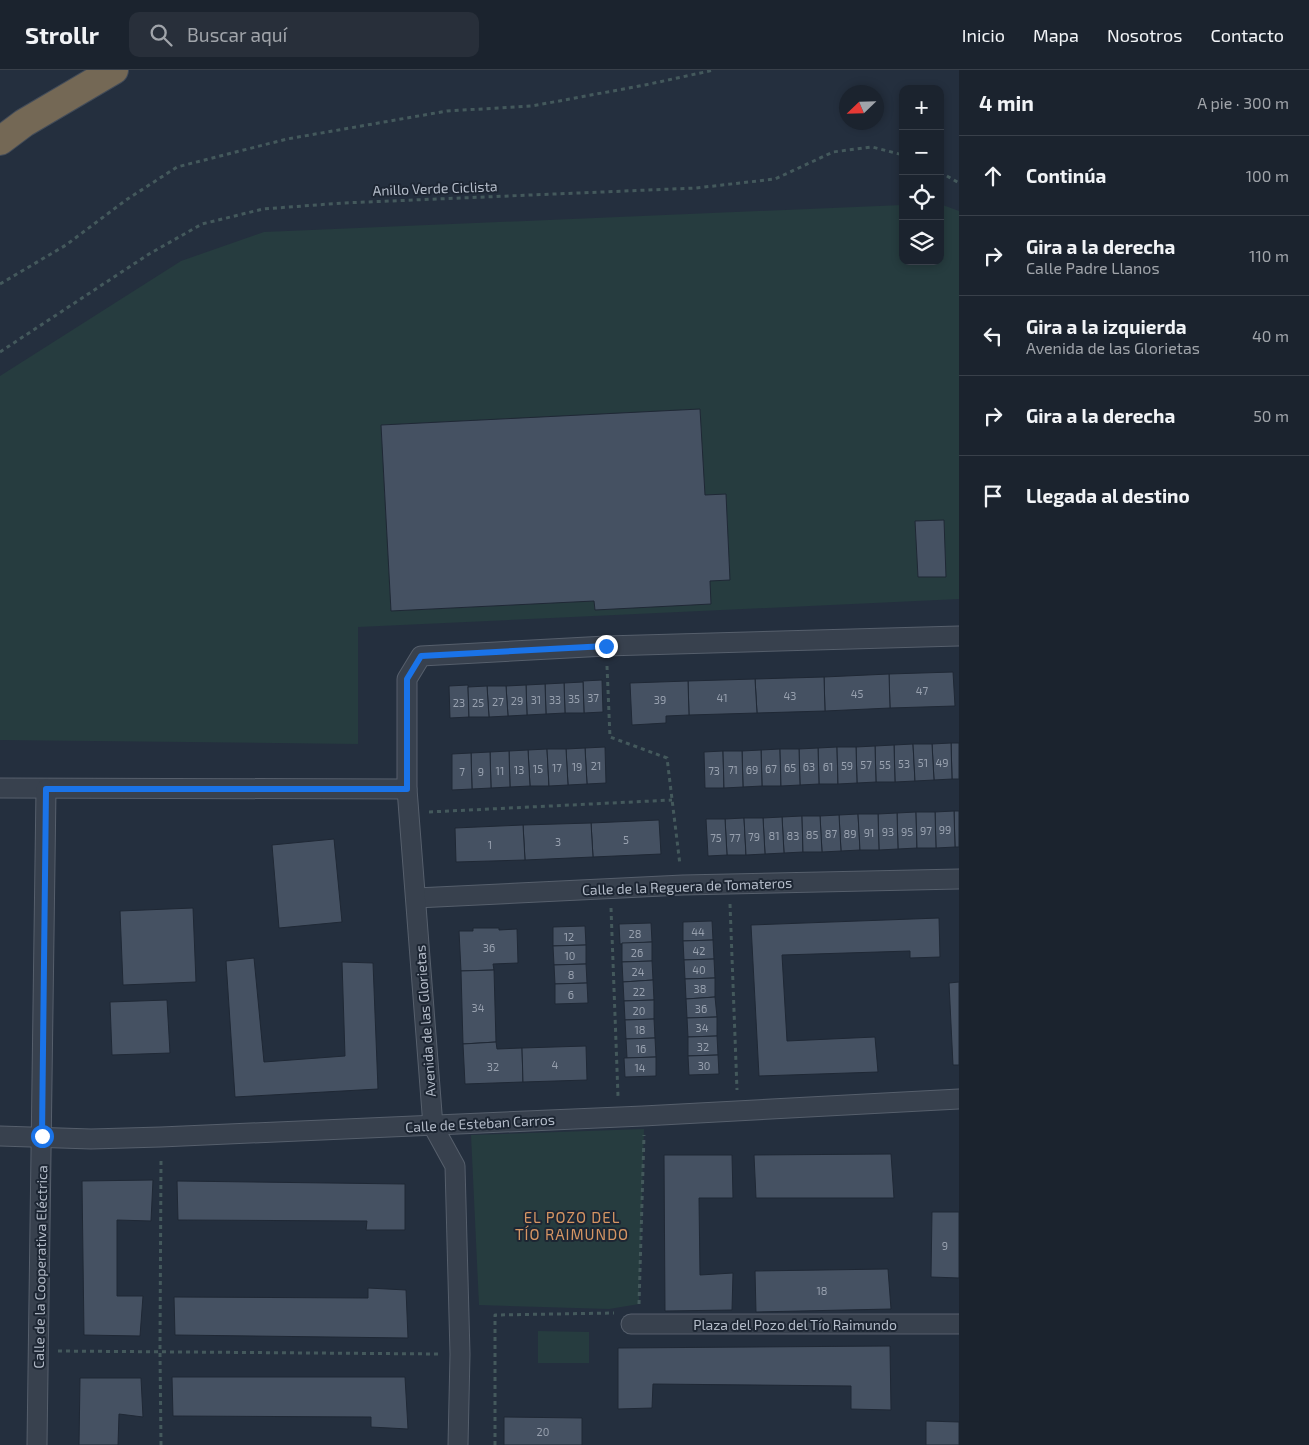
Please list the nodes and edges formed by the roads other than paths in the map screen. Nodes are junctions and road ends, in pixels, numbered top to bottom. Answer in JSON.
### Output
{"nodes":[{"id":1,"x":114,"y":70,"type":"edge"},
{"id":2,"x":0,"y":142,"type":"edge"},
{"id":3,"x":959,"y":636,"type":"edge"},
{"id":4,"x":0,"y":788,"type":"edge"},
{"id":5,"x":46,"y":789,"type":"junction"},
{"id":6,"x":407,"y":789,"type":"junction"},
{"id":7,"x":959,"y":879,"type":"edge"},
{"id":8,"x":416,"y":898,"type":"junction"},
{"id":9,"x":959,"y":1100,"type":"edge"},
{"id":10,"x":433,"y":1126,"type":"junction"},
{"id":11,"x":0,"y":1136,"type":"edge"},
{"id":12,"x":42,"y":1136,"type":"junction"},
{"id":13,"x":959,"y":1324,"type":"edge"},
{"id":14,"x":635,"y":1325,"type":"road end"},
{"id":15,"x":38,"y":1445,"type":"edge"},
{"id":16,"x":458,"y":1445,"type":"edge"}],
"edges":[{"from":1,"to":2,"type":"highway"},
{"from":3,"to":6,"type":"street","name":"Avenida de las Glorietas"},
{"from":4,"to":5,"type":"street"},
{"from":5,"to":6,"type":"street"},
{"from":5,"to":12,"type":"street","name":"Calle de la Cooperativa Eléctrica"},
{"from":6,"to":8,"type":"street","name":"Avenida de las Glorietas"},
{"from":7,"to":8,"type":"street","name":"Calle de la Reguera de Tomateros"},
{"from":8,"to":10,"type":"street","name":"Avenida de las Glorietas"},
{"from":9,"to":10,"type":"street","name":"Calle de Esteban Carros"},
{"from":10,"to":12,"type":"street","name":"Calle de Esteban Carros"},
{"from":10,"to":16,"type":"street","name":"Avenida de las Glorietas"},
{"from":11,"to":12,"type":"street","name":"Calle de Esteban Carros"},
{"from":12,"to":15,"type":"street","name":"Calle de la Cooperativa Eléctrica"},
{"from":13,"to":14,"type":"street","name":"Plaza del Pozo del Tío Raimundo"}]}
